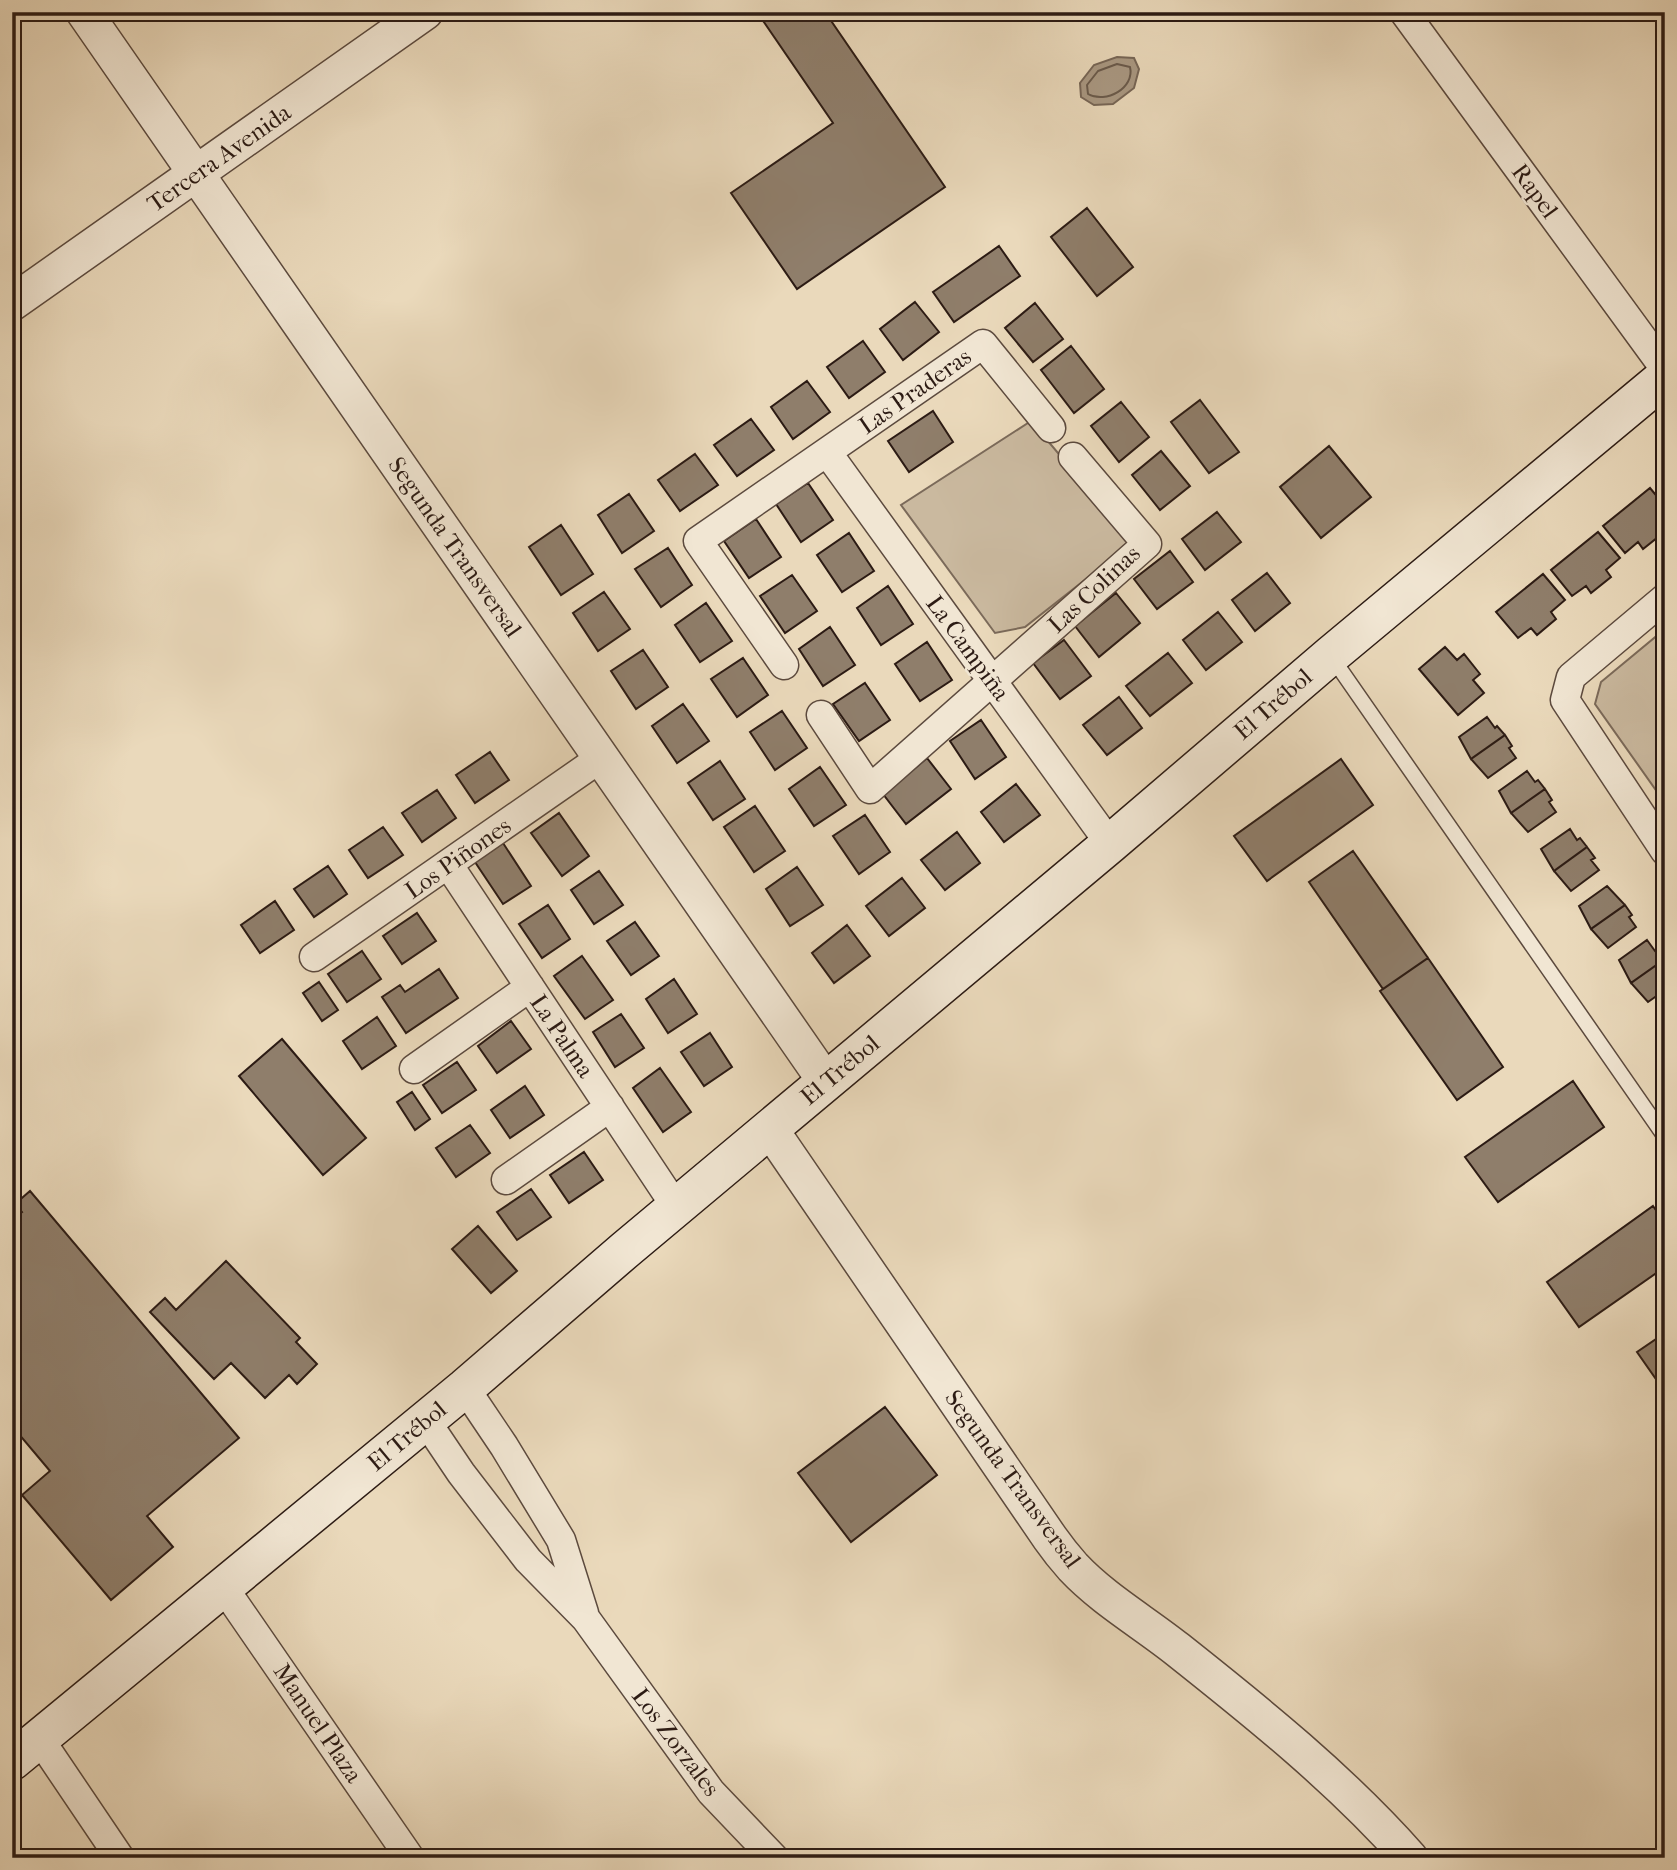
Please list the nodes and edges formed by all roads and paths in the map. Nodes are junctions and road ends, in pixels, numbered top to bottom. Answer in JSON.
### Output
{"nodes":[{"id":1,"x":84,"y":12,"type":"edge"},
{"id":2,"x":425,"y":12,"type":"edge"},
{"id":3,"x":1404,"y":12,"type":"edge"},
{"id":4,"x":196,"y":174,"type":"junction"},
{"id":5,"x":12,"y":303,"type":"edge"},
{"id":6,"x":1665,"y":369,"type":"edge"},
{"id":7,"x":1665,"y":377,"type":"edge"},
{"id":8,"x":1051,"y":428,"type":"dead end"},
{"id":9,"x":827,"y":452,"type":"junction"},
{"id":10,"x":1073,"y":457,"type":"dead end"},
{"id":11,"x":1665,"y":598,"type":"edge"},
{"id":12,"x":1331,"y":654,"type":"junction"},
{"id":13,"x":784,"y":665,"type":"dead end"},
{"id":14,"x":992,"y":681,"type":"junction"},
{"id":15,"x":821,"y":715,"type":"dead end"},
{"id":16,"x":601,"y":757,"type":"junction"},
{"id":17,"x":1110,"y":844,"type":"junction"},
{"id":18,"x":1665,"y":851,"type":"edge"},
{"id":19,"x":448,"y":864,"type":"junction"},
{"id":20,"x":314,"y":957,"type":"dead end"},
{"id":21,"x":530,"y":987,"type":"junction"},
{"id":22,"x":414,"y":1069,"type":"dead end"},
{"id":23,"x":826,"y":1082,"type":"junction"},
{"id":24,"x":610,"y":1107,"type":"junction"},
{"id":25,"x":769,"y":1129,"type":"junction"},
{"id":26,"x":1665,"y":1137,"type":"edge"},
{"id":27,"x":506,"y":1180,"type":"dead end"},
{"id":28,"x":676,"y":1207,"type":"junction"},
{"id":29,"x":465,"y":1388,"type":"junction"},
{"id":30,"x":426,"y":1421,"type":"junction"},
{"id":31,"x":225,"y":1588,"type":"junction"},
{"id":32,"x":586,"y":1619,"type":"junction"},
{"id":33,"x":26,"y":1749,"type":"edge"},
{"id":34,"x":120,"y":1858,"type":"edge"},
{"id":35,"x":410,"y":1858,"type":"edge"},
{"id":36,"x":774,"y":1858,"type":"edge"},
{"id":37,"x":1410,"y":1858,"type":"edge"}],
"edges":[{"from":1,"to":4,"type":"street","name":"Segunda Transversal"},
{"from":2,"to":4,"type":"street","name":"Tercera Avenida"},
{"from":3,"to":6,"type":"street","name":"Rapel"},
{"from":4,"to":5,"type":"street","name":"Tercera Avenida"},
{"from":4,"to":16,"type":"street","name":"Segunda Transversal"},
{"from":7,"to":12,"type":"main road","name":"El Trébol"},
{"from":8,"to":9,"type":"street","name":"Las Praderas"},
{"from":9,"to":13,"type":"street"},
{"from":9,"to":14,"type":"street","name":"La Campiña"},
{"from":10,"to":14,"type":"street","name":"Las Colinas"},
{"from":11,"to":18,"type":"street"},
{"from":12,"to":17,"type":"main road","name":"El Trébol"},
{"from":12,"to":26,"type":"lane"},
{"from":14,"to":15,"type":"street"},
{"from":14,"to":17,"type":"street","name":"La Campiña"},
{"from":16,"to":19,"type":"street","name":"Los Piñones"},
{"from":16,"to":23,"type":"street","name":"Segunda Transversal"},
{"from":17,"to":23,"type":"main road","name":"El Trébol"},
{"from":19,"to":20,"type":"street","name":"Los Piñones"},
{"from":19,"to":21,"type":"street","name":"La Palma"},
{"from":21,"to":22,"type":"street"},
{"from":21,"to":24,"type":"street","name":"La Palma"},
{"from":23,"to":25,"type":"main road","name":"El Trébol"},
{"from":24,"to":27,"type":"street"},
{"from":24,"to":28,"type":"street","name":"La Palma"},
{"from":25,"to":28,"type":"main road","name":"El Trébol"},
{"from":25,"to":37,"type":"street","name":"Segunda Transversal"},
{"from":28,"to":29,"type":"main road","name":"El Trébol"},
{"from":29,"to":30,"type":"main road","name":"El Trébol"},
{"from":29,"to":32,"type":"street","name":"Los Zorzales"},
{"from":30,"to":31,"type":"main road","name":"El Trébol"},
{"from":30,"to":32,"type":"street","name":"Los Zorzales"},
{"from":31,"to":33,"type":"main road","name":"El Trébol"},
{"from":31,"to":35,"type":"street","name":"Manuel Plaza"},
{"from":32,"to":36,"type":"street","name":"Los Zorzales"},
{"from":33,"to":34,"type":"street"}]}
